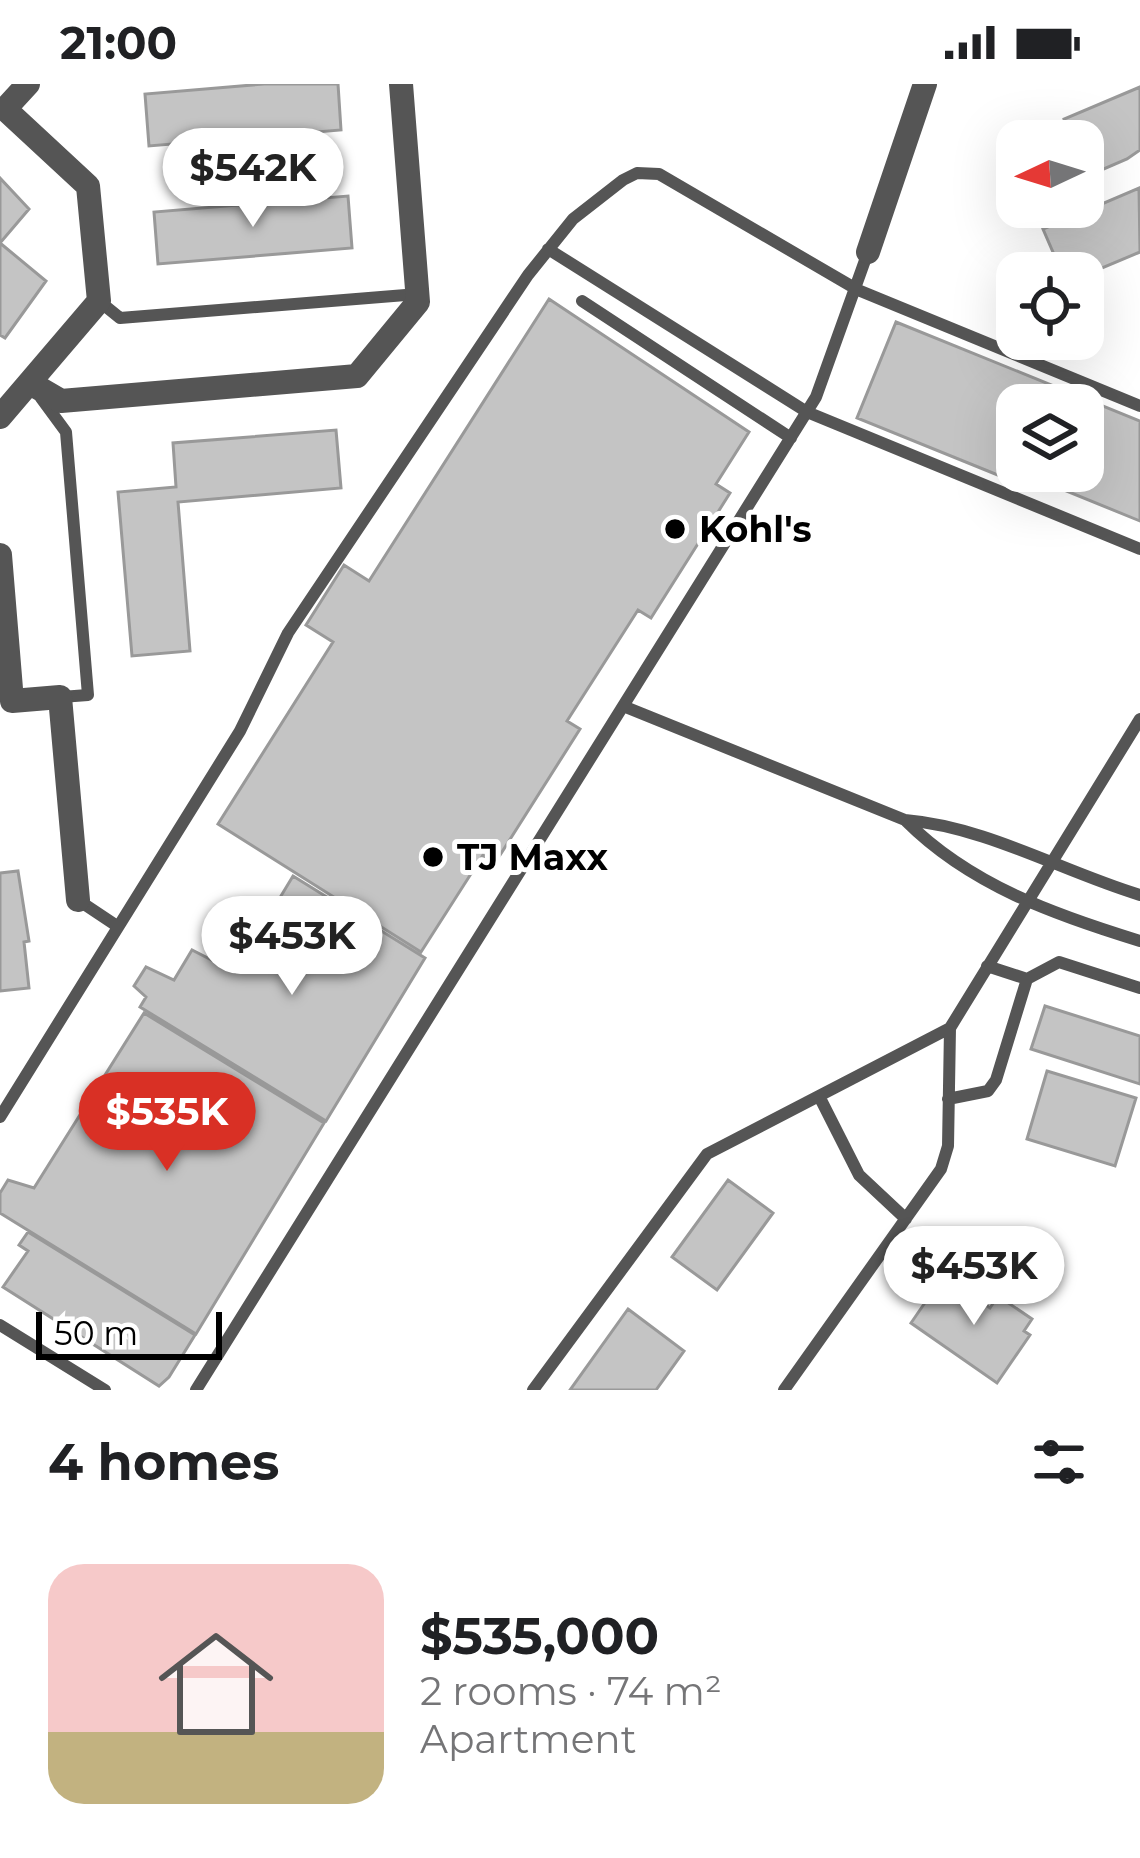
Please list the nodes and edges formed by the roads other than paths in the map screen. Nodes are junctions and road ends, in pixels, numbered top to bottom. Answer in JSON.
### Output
{"nodes":[{"id":1,"x":28,"y":84,"type":"edge"},
{"id":2,"x":401,"y":84,"type":"edge"},
{"id":3,"x":925,"y":84,"type":"edge"},
{"id":4,"x":3,"y":107,"type":"edge"},
{"id":5,"x":548,"y":249,"type":"junction"},
{"id":6,"x":868,"y":252,"type":"joint"},
{"id":7,"x":857,"y":290,"type":"junction"},
{"id":8,"x":418,"y":294,"type":"junction"},
{"id":9,"x":99,"y":301,"type":"junction"},
{"id":10,"x":582,"y":301,"type":"dead end"},
{"id":11,"x":29,"y":382,"type":"junction"},
{"id":12,"x":1140,"y":406,"type":"edge"},
{"id":13,"x":807,"y":412,"type":"junction"},
{"id":14,"x":0,"y":417,"type":"edge"},
{"id":15,"x":791,"y":438,"type":"junction"},
{"id":16,"x":1140,"y":549,"type":"edge"},
{"id":17,"x":0,"y":555,"type":"edge"},
{"id":18,"x":60,"y":697,"type":"junction"},
{"id":19,"x":623,"y":706,"type":"junction"},
{"id":20,"x":1140,"y":719,"type":"edge"},
{"id":21,"x":905,"y":820,"type":"junction"},
{"id":22,"x":1050,"y":864,"type":"junction"},
{"id":23,"x":1140,"y":895,"type":"edge"},
{"id":24,"x":78,"y":900,"type":"joint"},
{"id":25,"x":1027,"y":901,"type":"junction"},
{"id":26,"x":117,"y":926,"type":"junction"},
{"id":27,"x":1140,"y":941,"type":"edge"},
{"id":28,"x":987,"y":966,"type":"junction"},
{"id":29,"x":1028,"y":979,"type":"junction"},
{"id":30,"x":1140,"y":988,"type":"edge"},
{"id":31,"x":950,"y":1028,"type":"junction"},
{"id":32,"x":819,"y":1096,"type":"junction"},
{"id":33,"x":948,"y":1099,"type":"junction"},
{"id":34,"x":0,"y":1117,"type":"edge"},
{"id":35,"x":906,"y":1219,"type":"junction"},
{"id":36,"x":0,"y":1325,"type":"edge"},
{"id":37,"x":105,"y":1390,"type":"edge"},
{"id":38,"x":196,"y":1390,"type":"edge"},
{"id":39,"x":533,"y":1390,"type":"edge"},
{"id":40,"x":784,"y":1390,"type":"edge"}],
"edges":[{"from":1,"to":4,"type":"street"},
{"from":2,"to":8,"type":"street"},
{"from":3,"to":6,"type":"street"},
{"from":4,"to":9,"type":"street"},
{"from":5,"to":7,"type":"lane"},
{"from":5,"to":13,"type":"lane"},
{"from":5,"to":26,"type":"lane"},
{"from":6,"to":7,"type":"lane"},
{"from":7,"to":12,"type":"lane"},
{"from":7,"to":13,"type":"lane"},
{"from":8,"to":9,"type":"lane"},
{"from":8,"to":11,"type":"street"},
{"from":9,"to":11,"type":"street"},
{"from":10,"to":15,"type":"lane"},
{"from":11,"to":14,"type":"street"},
{"from":11,"to":18,"type":"lane"},
{"from":13,"to":15,"type":"lane"},
{"from":13,"to":16,"type":"lane"},
{"from":15,"to":19,"type":"lane"},
{"from":17,"to":18,"type":"street"},
{"from":18,"to":24,"type":"street"},
{"from":19,"to":21,"type":"lane"},
{"from":19,"to":38,"type":"lane"},
{"from":20,"to":22,"type":"lane"},
{"from":21,"to":22,"type":"lane"},
{"from":21,"to":25,"type":"lane"},
{"from":22,"to":23,"type":"lane"},
{"from":22,"to":25,"type":"lane"},
{"from":24,"to":26,"type":"lane"},
{"from":25,"to":27,"type":"lane"},
{"from":25,"to":28,"type":"lane"},
{"from":26,"to":34,"type":"lane"},
{"from":28,"to":29,"type":"lane"},
{"from":28,"to":31,"type":"lane"},
{"from":29,"to":30,"type":"lane"},
{"from":29,"to":33,"type":"lane"},
{"from":31,"to":32,"type":"lane"},
{"from":31,"to":33,"type":"lane"},
{"from":32,"to":35,"type":"lane"},
{"from":32,"to":39,"type":"lane"},
{"from":33,"to":35,"type":"lane"},
{"from":35,"to":40,"type":"lane"},
{"from":36,"to":37,"type":"lane"}]}
